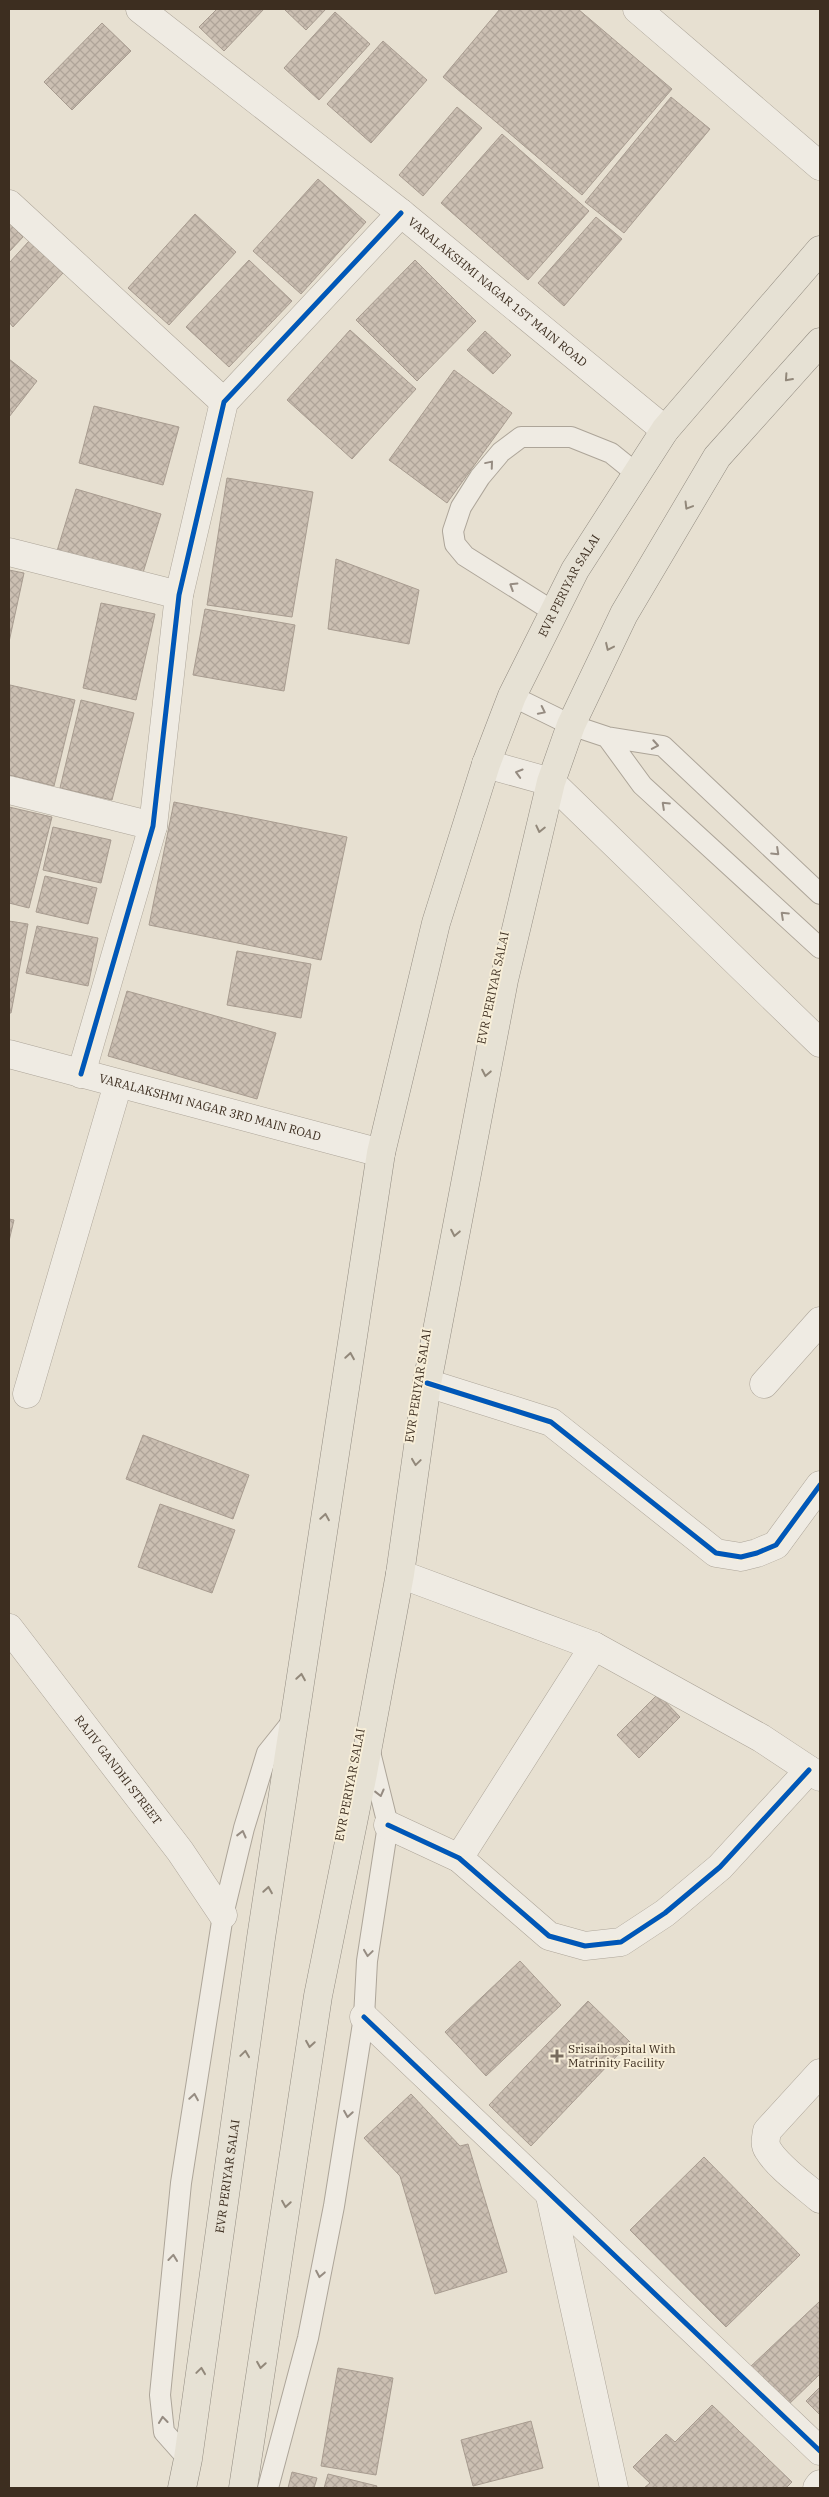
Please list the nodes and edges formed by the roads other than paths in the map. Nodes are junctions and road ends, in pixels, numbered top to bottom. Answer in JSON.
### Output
{"nodes":[{"id":1,"x":140,"y":9,"type":"edge"},
{"id":2,"x":637,"y":9,"type":"edge"},
{"id":3,"x":820,"y":166,"type":"edge"},
{"id":4,"x":9,"y":204,"type":"edge"},
{"id":5,"x":401,"y":213,"type":"junction"},
{"id":6,"x":820,"y":250,"type":"edge"},
{"id":7,"x":820,"y":342,"type":"edge"},
{"id":8,"x":224,"y":402,"type":"junction"},
{"id":9,"x":665,"y":430,"type":"junction"},
{"id":10,"x":637,"y":474,"type":"junction"},
{"id":11,"x":9,"y":552,"type":"edge"},
{"id":12,"x":179,"y":596,"type":"junction"},
{"id":13,"x":554,"y":612,"type":"junction"},
{"id":14,"x":512,"y":696,"type":"junction"},
{"id":15,"x":571,"y":726,"type":"junction"},
{"id":16,"x":607,"y":737,"type":"junction"},
{"id":17,"x":486,"y":764,"type":"junction"},
{"id":18,"x":551,"y":782,"type":"junction"},
{"id":19,"x":9,"y":790,"type":"edge"},
{"id":20,"x":154,"y":826,"type":"junction"},
{"id":21,"x":820,"y":894,"type":"edge"},
{"id":22,"x":820,"y":948,"type":"edge"},
{"id":23,"x":820,"y":1043,"type":"edge"},
{"id":24,"x":9,"y":1054,"type":"edge"},
{"id":25,"x":81,"y":1074,"type":"junction"},
{"id":26,"x":118,"y":1084,"type":"junction"},
{"id":27,"x":380,"y":1153,"type":"junction"},
{"id":28,"x":820,"y":1321,"type":"edge"},
{"id":29,"x":427,"y":1383,"type":"junction"},
{"id":30,"x":764,"y":1384,"type":"dead end"},
{"id":31,"x":27,"y":1394,"type":"dead end"},
{"id":32,"x":820,"y":1485,"type":"edge"},
{"id":33,"x":400,"y":1574,"type":"junction"},
{"id":34,"x":9,"y":1628,"type":"edge"},
{"id":35,"x":594,"y":1646,"type":"junction"},
{"id":36,"x":295,"y":1718,"type":"junction"},
{"id":37,"x":368,"y":1745,"type":"junction"},
{"id":38,"x":815,"y":1773,"type":"edge"},
{"id":39,"x":388,"y":1825,"type":"junction"},
{"id":40,"x":459,"y":1858,"type":"junction"},
{"id":41,"x":223,"y":1915,"type":"junction"},
{"id":42,"x":364,"y":2017,"type":"junction"},
{"id":43,"x":820,"y":2073,"type":"edge"},
{"id":44,"x":550,"y":2196,"type":"junction"},
{"id":45,"x":820,"y":2199,"type":"edge"},
{"id":46,"x":820,"y":2451,"type":"edge"},
{"id":47,"x":188,"y":2459,"type":"junction"},
{"id":48,"x":820,"y":2484,"type":"edge"},
{"id":49,"x":182,"y":2488,"type":"edge"},
{"id":50,"x":243,"y":2488,"type":"edge"},
{"id":51,"x":268,"y":2488,"type":"edge"},
{"id":52,"x":614,"y":2488,"type":"edge"},
{"id":53,"x":817,"y":2488,"type":"edge"}],
"edges":[{"from":1,"to":5,"type":"street","name":"VARALAKSHMI NAGAR 1ST MAIN ROAD"},
{"from":2,"to":3,"type":"street"},
{"from":4,"to":8,"type":"street"},
{"from":5,"to":8,"type":"street"},
{"from":5,"to":9,"type":"street","name":"VARALAKSHMI NAGAR 1ST MAIN ROAD"},
{"from":6,"to":9,"type":"main road","name":"EVR PERIYAR SALAI"},
{"from":7,"to":15,"type":"main road","name":"EVR PERIYAR SALAI","one_way":true},
{"from":8,"to":12,"type":"street"},
{"from":9,"to":10,"type":"main road","name":"EVR PERIYAR SALAI"},
{"from":10,"to":13,"type":"main road","name":"EVR PERIYAR SALAI"},
{"from":13,"to":10,"type":"lane","one_way":true},
{"from":11,"to":12,"type":"street"},
{"from":12,"to":20,"type":"street"},
{"from":13,"to":14,"type":"main road","name":"EVR PERIYAR SALAI"},
{"from":14,"to":15,"type":"lane","one_way":true},
{"from":14,"to":17,"type":"main road","name":"EVR PERIYAR SALAI"},
{"from":15,"to":16,"type":"lane"},
{"from":15,"to":18,"type":"main road","name":"EVR PERIYAR SALAI"},
{"from":16,"to":21,"type":"lane","one_way":true},
{"from":22,"to":16,"type":"lane","one_way":true},
{"from":18,"to":17,"type":"street","one_way":true},
{"from":17,"to":27,"type":"main road","name":"EVR PERIYAR SALAI"},
{"from":18,"to":23,"type":"street"},
{"from":18,"to":29,"type":"main road","name":"EVR PERIYAR SALAI","one_way":true},
{"from":19,"to":20,"type":"street"},
{"from":20,"to":25,"type":"street"},
{"from":24,"to":25,"type":"street","name":"VARALAKSHMI NAGAR 3RD MAIN ROAD"},
{"from":25,"to":26,"type":"street","name":"VARALAKSHMI NAGAR 3RD MAIN ROAD"},
{"from":26,"to":27,"type":"street","name":"VARALAKSHMI NAGAR 3RD MAIN ROAD"},
{"from":26,"to":31,"type":"street"},
{"from":36,"to":27,"type":"main road","name":"EVR PERIYAR SALAI","one_way":true},
{"from":28,"to":30,"type":"street"},
{"from":29,"to":32,"type":"street"},
{"from":29,"to":33,"type":"main road","name":"EVR PERIYAR SALAI","one_way":true},
{"from":33,"to":35,"type":"street"},
{"from":33,"to":37,"type":"main road","name":"EVR PERIYAR SALAI"},
{"from":34,"to":41,"type":"street","name":"RAJIV GANDHI STREET"},
{"from":35,"to":38,"type":"street"},
{"from":35,"to":40,"type":"street"},
{"from":41,"to":36,"type":"lane","one_way":true},
{"from":47,"to":36,"type":"main road","name":"EVR PERIYAR SALAI","one_way":true},
{"from":37,"to":39,"type":"lane","one_way":true},
{"from":37,"to":50,"type":"main road","name":"EVR PERIYAR SALAI","one_way":true},
{"from":38,"to":40,"type":"street"},
{"from":39,"to":40,"type":"street"},
{"from":39,"to":42,"type":"lane","one_way":true},
{"from":47,"to":41,"type":"lane","one_way":true},
{"from":42,"to":44,"type":"street"},
{"from":42,"to":51,"type":"lane","one_way":true},
{"from":43,"to":45,"type":"street"},
{"from":44,"to":46,"type":"street"},
{"from":44,"to":52,"type":"street"},
{"from":47,"to":49,"type":"main road","name":"EVR PERIYAR SALAI"},
{"from":48,"to":53,"type":"street"}]}
